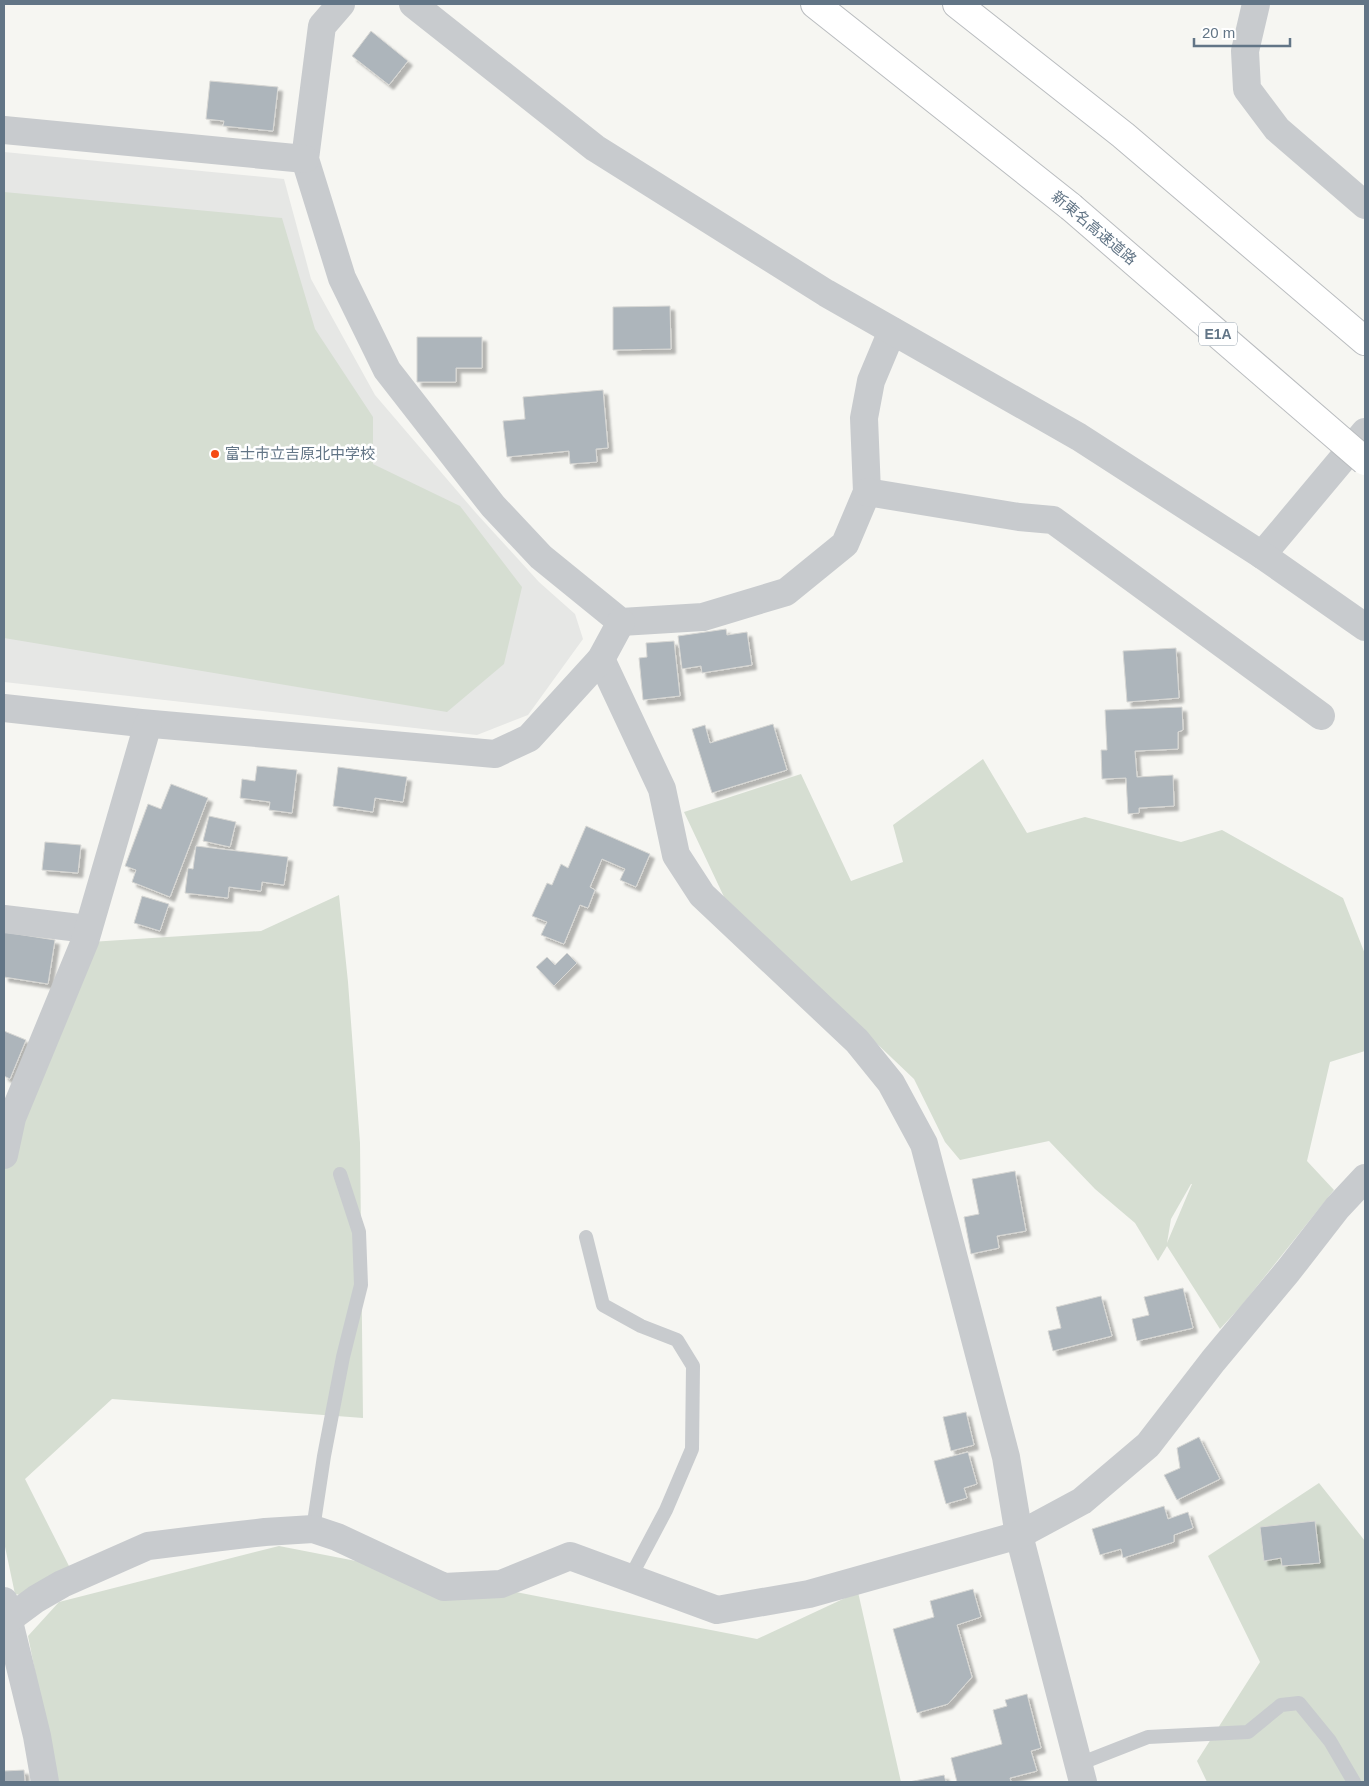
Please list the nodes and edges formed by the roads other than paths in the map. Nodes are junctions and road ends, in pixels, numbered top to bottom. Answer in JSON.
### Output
{"nodes":[{"id":1,"x":341,"y":4,"type":"edge"},
{"id":2,"x":413,"y":4,"type":"edge"},
{"id":3,"x":815,"y":4,"type":"edge"},
{"id":4,"x":957,"y":4,"type":"edge"},
{"id":5,"x":1256,"y":4,"type":"edge"},
{"id":6,"x":4,"y":130,"type":"edge"},
{"id":7,"x":305,"y":158,"type":"junction"},
{"id":8,"x":1365,"y":205,"type":"edge"},
{"id":9,"x":892,"y":331,"type":"junction"},
{"id":10,"x":1365,"y":341,"type":"edge"},
{"id":11,"x":1365,"y":432,"type":"edge"},
{"id":12,"x":1365,"y":461,"type":"edge"},
{"id":13,"x":867,"y":492,"type":"junction"},
{"id":14,"x":1262,"y":556,"type":"junction"},
{"id":15,"x":621,"y":622,"type":"junction"},
{"id":16,"x":1365,"y":627,"type":"edge"},
{"id":17,"x":601,"y":660,"type":"junction"},
{"id":18,"x":4,"y":708,"type":"edge"},
{"id":19,"x":1321,"y":716,"type":"dead end"},
{"id":20,"x":148,"y":724,"type":"junction"},
{"id":21,"x":4,"y":919,"type":"edge"},
{"id":22,"x":88,"y":929,"type":"junction"},
{"id":23,"x":4,"y":1155,"type":"edge"},
{"id":24,"x":340,"y":1174,"type":"dead end"},
{"id":25,"x":1365,"y":1178,"type":"edge"},
{"id":26,"x":586,"y":1237,"type":"dead end"},
{"id":27,"x":313,"y":1530,"type":"junction"},
{"id":28,"x":1019,"y":1535,"type":"junction"},
{"id":29,"x":630,"y":1578,"type":"junction"},
{"id":30,"x":5,"y":1613,"type":"edge"},
{"id":31,"x":1081,"y":1773,"type":"edge"},
{"id":32,"x":45,"y":1782,"type":"edge"},
{"id":33,"x":1354,"y":1782,"type":"edge"}],
"edges":[{"from":1,"to":7,"type":"street"},
{"from":2,"to":9,"type":"street"},
{"from":3,"to":12,"type":"highway","name":"新東名高速道路","number":"E1A","bridge":true},
{"from":4,"to":10,"type":"highway"},
{"from":5,"to":8,"type":"street"},
{"from":6,"to":7,"type":"street"},
{"from":7,"to":15,"type":"street"},
{"from":9,"to":13,"type":"street"},
{"from":9,"to":14,"type":"street"},
{"from":11,"to":14,"type":"street"},
{"from":13,"to":15,"type":"street"},
{"from":13,"to":19,"type":"street"},
{"from":14,"to":16,"type":"street"},
{"from":15,"to":17,"type":"street"},
{"from":17,"to":20,"type":"street"},
{"from":17,"to":28,"type":"street"},
{"from":18,"to":20,"type":"street"},
{"from":20,"to":22,"type":"street"},
{"from":21,"to":22,"type":"street"},
{"from":22,"to":23,"type":"street"},
{"from":24,"to":27,"type":"lane"},
{"from":25,"to":28,"type":"street"},
{"from":26,"to":29,"type":"lane"},
{"from":27,"to":29,"type":"street"},
{"from":27,"to":30,"type":"street"},
{"from":28,"to":29,"type":"street"},
{"from":28,"to":31,"type":"street"},
{"from":30,"to":32,"type":"street"},
{"from":31,"to":33,"type":"lane"}]}
